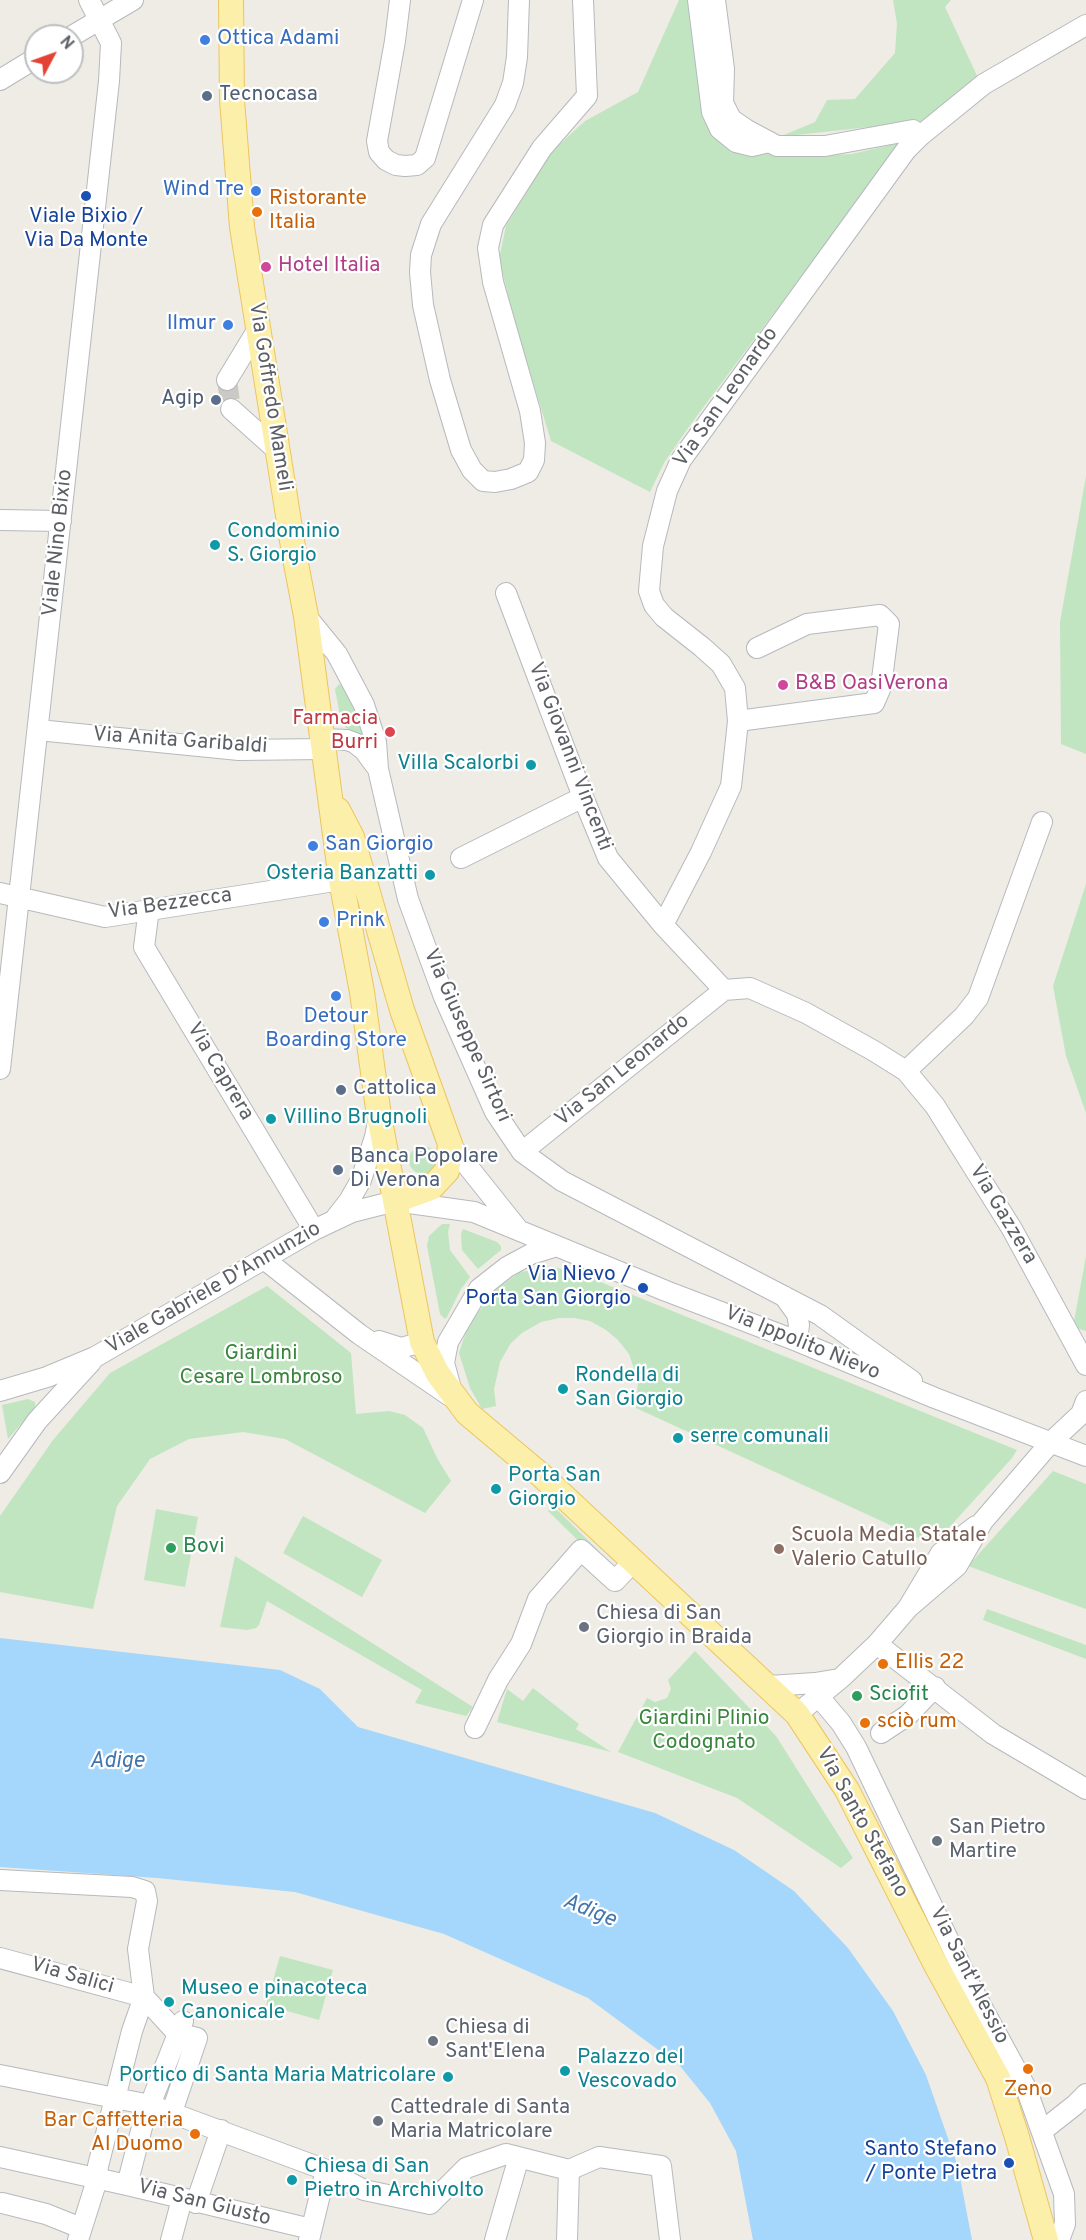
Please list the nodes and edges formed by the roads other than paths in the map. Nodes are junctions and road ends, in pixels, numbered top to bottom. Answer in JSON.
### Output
{"nodes":[{"id":1,"x":89,"y":0,"type":"edge"},
{"id":2,"x":133,"y":0,"type":"edge"},
{"id":3,"x":231,"y":0,"type":"edge"},
{"id":4,"x":400,"y":0,"type":"edge"},
{"id":5,"x":473,"y":0,"type":"edge"},
{"id":6,"x":519,"y":0,"type":"edge"},
{"id":7,"x":583,"y":0,"type":"edge"},
{"id":8,"x":698,"y":0,"type":"edge"},
{"id":9,"x":715,"y":0,"type":"edge"},
{"id":10,"x":99,"y":21,"type":"junction"},
{"id":11,"x":1086,"y":25,"type":"edge"},
{"id":12,"x":84,"y":29,"type":"edge"},
{"id":13,"x":24,"y":65,"type":"edge"},
{"id":14,"x":0,"y":80,"type":"edge"},
{"id":15,"x":920,"y":136,"type":"junction"},
{"id":16,"x":769,"y":142,"type":"junction"},
{"id":17,"x":258,"y":329,"type":"junction"},
{"id":18,"x":226,"y":380,"type":"tunnel mouth"},
{"id":19,"x":231,"y":409,"type":"tunnel mouth"},
{"id":20,"x":278,"y":451,"type":"junction"},
{"id":21,"x":0,"y":520,"type":"edge"},
{"id":22,"x":60,"y":521,"type":"junction"},
{"id":23,"x":506,"y":593,"type":"dead end"},
{"id":24,"x":306,"y":616,"type":"junction"},
{"id":25,"x":757,"y":648,"type":"dead end"},
{"id":26,"x":738,"y":721,"type":"junction"},
{"id":27,"x":39,"y":730,"type":"junction"},
{"id":28,"x":322,"y":744,"type":"junction"},
{"id":29,"x":378,"y":769,"type":"junction"},
{"id":30,"x":329,"y":792,"type":"junction"},
{"id":31,"x":583,"y":797,"type":"junction"},
{"id":32,"x":1042,"y":822,"type":"dead end"},
{"id":33,"x":461,"y":858,"type":"dead end"},
{"id":34,"x":341,"y":880,"type":"junction"},
{"id":35,"x":0,"y":893,"type":"edge"},
{"id":36,"x":20,"y":898,"type":"junction"},
{"id":37,"x":149,"y":909,"type":"junction"},
{"id":38,"x":663,"y":925,"type":"junction"},
{"id":39,"x":388,"y":962,"type":"junction"},
{"id":40,"x":357,"y":966,"type":"junction"},
{"id":41,"x":724,"y":990,"type":"junction"},
{"id":42,"x":402,"y":1010,"type":"junction"},
{"id":43,"x":366,"y":1021,"type":"junction"},
{"id":44,"x":0,"y":1069,"type":"edge"},
{"id":45,"x":906,"y":1071,"type":"junction"},
{"id":46,"x":378,"y":1116,"type":"junction"},
{"id":47,"x":450,"y":1144,"type":"junction"},
{"id":48,"x":522,"y":1152,"type":"junction"},
{"id":49,"x":395,"y":1201,"type":"junction"},
{"id":50,"x":334,"y":1221,"type":"junction"},
{"id":51,"x":314,"y":1230,"type":"junction"},
{"id":52,"x":518,"y":1230,"type":"junction"},
{"id":53,"x":557,"y":1246,"type":"junction"},
{"id":54,"x":264,"y":1259,"type":"junction"},
{"id":55,"x":782,"y":1294,"type":"junction"},
{"id":56,"x":359,"y":1334,"type":"junction"},
{"id":57,"x":797,"y":1341,"type":"junction"},
{"id":58,"x":422,"y":1342,"type":"junction"},
{"id":59,"x":95,"y":1357,"type":"junction"},
{"id":60,"x":1086,"y":1365,"type":"edge"},
{"id":61,"x":0,"y":1391,"type":"edge"},
{"id":62,"x":935,"y":1398,"type":"junction"},
{"id":63,"x":454,"y":1399,"type":"junction"},
{"id":64,"x":1086,"y":1401,"type":"edge"},
{"id":65,"x":499,"y":1441,"type":"joint"},
{"id":66,"x":1051,"y":1442,"type":"junction"},
{"id":67,"x":1086,"y":1456,"type":"edge"},
{"id":68,"x":0,"y":1473,"type":"edge"},
{"id":69,"x":634,"y":1561,"type":"junction"},
{"id":70,"x":877,"y":1644,"type":"junction"},
{"id":71,"x":842,"y":1678,"type":"junction"},
{"id":72,"x":769,"y":1686,"type":"junction"},
{"id":73,"x":935,"y":1688,"type":"junction"},
{"id":74,"x":819,"y":1697,"type":"junction"},
{"id":75,"x":798,"y":1714,"type":"junction"},
{"id":76,"x":475,"y":1728,"type":"dead end"},
{"id":77,"x":869,"y":1740,"type":"junction"},
{"id":78,"x":1086,"y":1789,"type":"edge"},
{"id":79,"x":0,"y":1880,"type":"edge"},
{"id":80,"x":0,"y":1958,"type":"edge"},
{"id":81,"x":144,"y":1997,"type":"junction"},
{"id":82,"x":180,"y":2027,"type":"junction"},
{"id":83,"x":0,"y":2075,"type":"edge"},
{"id":84,"x":1086,"y":2094,"type":"edge"},
{"id":85,"x":116,"y":2099,"type":"junction"},
{"id":86,"x":149,"y":2105,"type":"junction"},
{"id":87,"x":172,"y":2112,"type":"junction"},
{"id":88,"x":221,"y":2130,"type":"junction"},
{"id":89,"x":1042,"y":2132,"type":"junction"},
{"id":90,"x":0,"y":2157,"type":"edge"},
{"id":91,"x":519,"y":2157,"type":"junction"},
{"id":92,"x":326,"y":2170,"type":"junction"},
{"id":93,"x":569,"y":2170,"type":"junction"},
{"id":94,"x":97,"y":2180,"type":"junction"},
{"id":95,"x":127,"y":2185,"type":"junction"},
{"id":96,"x":189,"y":2201,"type":"junction"},
{"id":97,"x":2,"y":2204,"type":"dead end"},
{"id":98,"x":79,"y":2234,"type":"edge"},
{"id":99,"x":310,"y":2235,"type":"edge"},
{"id":100,"x":171,"y":2240,"type":"edge"},
{"id":101,"x":495,"y":2240,"type":"edge"},
{"id":102,"x":567,"y":2240,"type":"edge"},
{"id":103,"x":670,"y":2240,"type":"edge"},
{"id":104,"x":1046,"y":2240,"type":"edge"},
{"id":105,"x":1059,"y":2240,"type":"edge"}],
"edges":[{"from":1,"to":10,"type":"street","name":"Viale Nino Bixio"},
{"from":2,"to":10,"type":"street"},
{"from":3,"to":17,"type":"main road","name":"Via Goffredo Mameli"},
{"from":4,"to":5,"type":"street"},
{"from":6,"to":7,"type":"street"},
{"from":8,"to":16,"type":"street"},
{"from":9,"to":16,"type":"street"},
{"from":10,"to":12,"type":"street"},
{"from":10,"to":22,"type":"street","name":"Viale Nino Bixio"},
{"from":11,"to":15,"type":"street","name":"Via San Leonardo"},
{"from":13,"to":14,"type":"street"},
{"from":15,"to":16,"type":"street"},
{"from":15,"to":26,"type":"street","name":"Via San Leonardo"},
{"from":17,"to":18,"type":"street"},
{"from":17,"to":20,"type":"main road","name":"Via Goffredo Mameli"},
{"from":19,"to":20,"type":"street"},
{"from":20,"to":24,"type":"main road","name":"Via Goffredo Mameli"},
{"from":21,"to":22,"type":"street"},
{"from":22,"to":27,"type":"street","name":"Viale Nino Bixio"},
{"from":23,"to":31,"type":"street","name":"Via Giovanni Vincenti"},
{"from":24,"to":28,"type":"main road","name":"Via Goffredo Mameli"},
{"from":24,"to":29,"type":"street","name":"Via Giuseppe Sirtori"},
{"from":25,"to":26,"type":"street"},
{"from":26,"to":38,"type":"street","name":"Via San Leonardo"},
{"from":27,"to":28,"type":"street","name":"Via Anita Garibaldi"},
{"from":27,"to":36,"type":"street","name":"Viale Nino Bixio"},
{"from":28,"to":29,"type":"street","name":"Via Giuseppe Sirtori"},
{"from":28,"to":30,"type":"main road","name":"Via Goffredo Mameli"},
{"from":29,"to":48,"type":"street","name":"Via Giuseppe Sirtori"},
{"from":30,"to":34,"type":"main road","name":"Via Goffredo Mameli"},
{"from":30,"to":39,"type":"main road","name":"Via Goffredo Mameli"},
{"from":31,"to":33,"type":"street"},
{"from":31,"to":38,"type":"street","name":"Via Giovanni Vincenti"},
{"from":32,"to":45,"type":"street"},
{"from":34,"to":37,"type":"street","name":"Via Bezzecca"},
{"from":34,"to":40,"type":"main road","name":"Via Goffredo Mameli"},
{"from":35,"to":36,"type":"street","name":"Via Bezzecca"},
{"from":36,"to":37,"type":"street","name":"Via Bezzecca"},
{"from":36,"to":44,"type":"street","name":"Viale Nino Bixio"},
{"from":37,"to":51,"type":"street","name":"Via Caprera"},
{"from":38,"to":41,"type":"street","name":"Via Giovanni Vincenti"},
{"from":39,"to":40,"type":"main road"},
{"from":39,"to":42,"type":"main road","name":"Via Goffredo Mameli"},
{"from":40,"to":43,"type":"main road","name":"Via Goffredo Mameli"},
{"from":41,"to":45,"type":"street","name":"Via Gazzera"},
{"from":41,"to":48,"type":"street","name":"Via San Leonardo"},
{"from":42,"to":43,"type":"main road"},
{"from":42,"to":47,"type":"main road","name":"Via Goffredo Mameli"},
{"from":43,"to":46,"type":"main road","name":"Via Goffredo Mameli"},
{"from":45,"to":60,"type":"street","name":"Via Gazzera"},
{"from":46,"to":49,"type":"main road","name":"Via Goffredo Mameli"},
{"from":46,"to":50,"type":"street","name":"Viale Gabriele D'Annunzio"},
{"from":47,"to":49,"type":"main road","name":"Via Goffredo Mameli"},
{"from":47,"to":52,"type":"street","name":"Via Ippolito Nievo"},
{"from":48,"to":55,"type":"street","name":"Via Giuseppe Sirtori"},
{"from":49,"to":50,"type":"street","name":"Viale Gabriele D'Annunzio"},
{"from":49,"to":52,"type":"street","name":"Via Ippolito Nievo"},
{"from":49,"to":58,"type":"main road","name":"Via Goffredo Mameli"},
{"from":50,"to":51,"type":"street","name":"Viale Gabriele D'Annunzio"},
{"from":51,"to":54,"type":"street","name":"Viale Gabriele D'Annunzio"},
{"from":52,"to":53,"type":"street","name":"Via Ippolito Nievo"},
{"from":53,"to":57,"type":"street","name":"Via Ippolito Nievo"},
{"from":53,"to":63,"type":"street"},
{"from":54,"to":56,"type":"street","name":"Via Goffredo Mameli"},
{"from":54,"to":59,"type":"street","name":"Viale Gabriele D'Annunzio"},
{"from":55,"to":57,"type":"street"},
{"from":55,"to":62,"type":"street","name":"Via Giuseppe Sirtori"},
{"from":56,"to":58,"type":"street","name":"Via Goffredo Mameli"},
{"from":56,"to":63,"type":"street","name":"Via Goffredo Mameli"},
{"from":57,"to":62,"type":"street","name":"Via Ippolito Nievo"},
{"from":58,"to":63,"type":"main road","name":"Via Goffredo Mameli"},
{"from":59,"to":61,"type":"street","name":"Viale Gabriele D'Annunzio"},
{"from":59,"to":68,"type":"street","name":"Viale Gabriele D'Annunzio"},
{"from":62,"to":66,"type":"street","name":"Via Ippolito Nievo"},
{"from":63,"to":65,"type":"main road","name":"Via Goffredo Mameli"},
{"from":64,"to":66,"type":"street"},
{"from":65,"to":69,"type":"main road","name":"Via Santo Stefano"},
{"from":66,"to":67,"type":"street","name":"Via Ippolito Nievo"},
{"from":66,"to":70,"type":"street"},
{"from":69,"to":72,"type":"main road","name":"Via Santo Stefano"},
{"from":69,"to":76,"type":"street"},
{"from":70,"to":71,"type":"street"},
{"from":70,"to":73,"type":"street"},
{"from":71,"to":72,"type":"street"},
{"from":71,"to":74,"type":"street"},
{"from":72,"to":75,"type":"main road","name":"Via Santo Stefano"},
{"from":73,"to":77,"type":"street"},
{"from":73,"to":78,"type":"street"},
{"from":74,"to":75,"type":"street"},
{"from":74,"to":77,"type":"street","name":"Via Sant'Alessio"},
{"from":75,"to":104,"type":"main road","name":"Via Santo Stefano"},
{"from":77,"to":89,"type":"street","name":"Via Sant'Alessio"},
{"from":79,"to":81,"type":"street"},
{"from":80,"to":81,"type":"street","name":"Via Salici"},
{"from":81,"to":82,"type":"street"},
{"from":81,"to":85,"type":"street"},
{"from":82,"to":86,"type":"street"},
{"from":82,"to":87,"type":"street"},
{"from":83,"to":85,"type":"street"},
{"from":84,"to":89,"type":"street"},
{"from":85,"to":86,"type":"street"},
{"from":85,"to":94,"type":"street"},
{"from":86,"to":87,"type":"street"},
{"from":86,"to":95,"type":"street"},
{"from":87,"to":88,"type":"street"},
{"from":88,"to":92,"type":"street"},
{"from":88,"to":96,"type":"street"},
{"from":89,"to":105,"type":"street","name":"Via Sant'Alessio"},
{"from":90,"to":94,"type":"street","name":"Via San Giusto"},
{"from":91,"to":92,"type":"street"},
{"from":91,"to":93,"type":"street"},
{"from":91,"to":101,"type":"street"},
{"from":92,"to":99,"type":"street"},
{"from":93,"to":102,"type":"street"},
{"from":93,"to":103,"type":"street"},
{"from":94,"to":95,"type":"street","name":"Via San Giusto"},
{"from":94,"to":98,"type":"street"},
{"from":95,"to":96,"type":"street","name":"Via San Giusto"},
{"from":96,"to":99,"type":"street","name":"Via San Giusto"},
{"from":96,"to":100,"type":"street"},
{"from":97,"to":98,"type":"street"}]}
